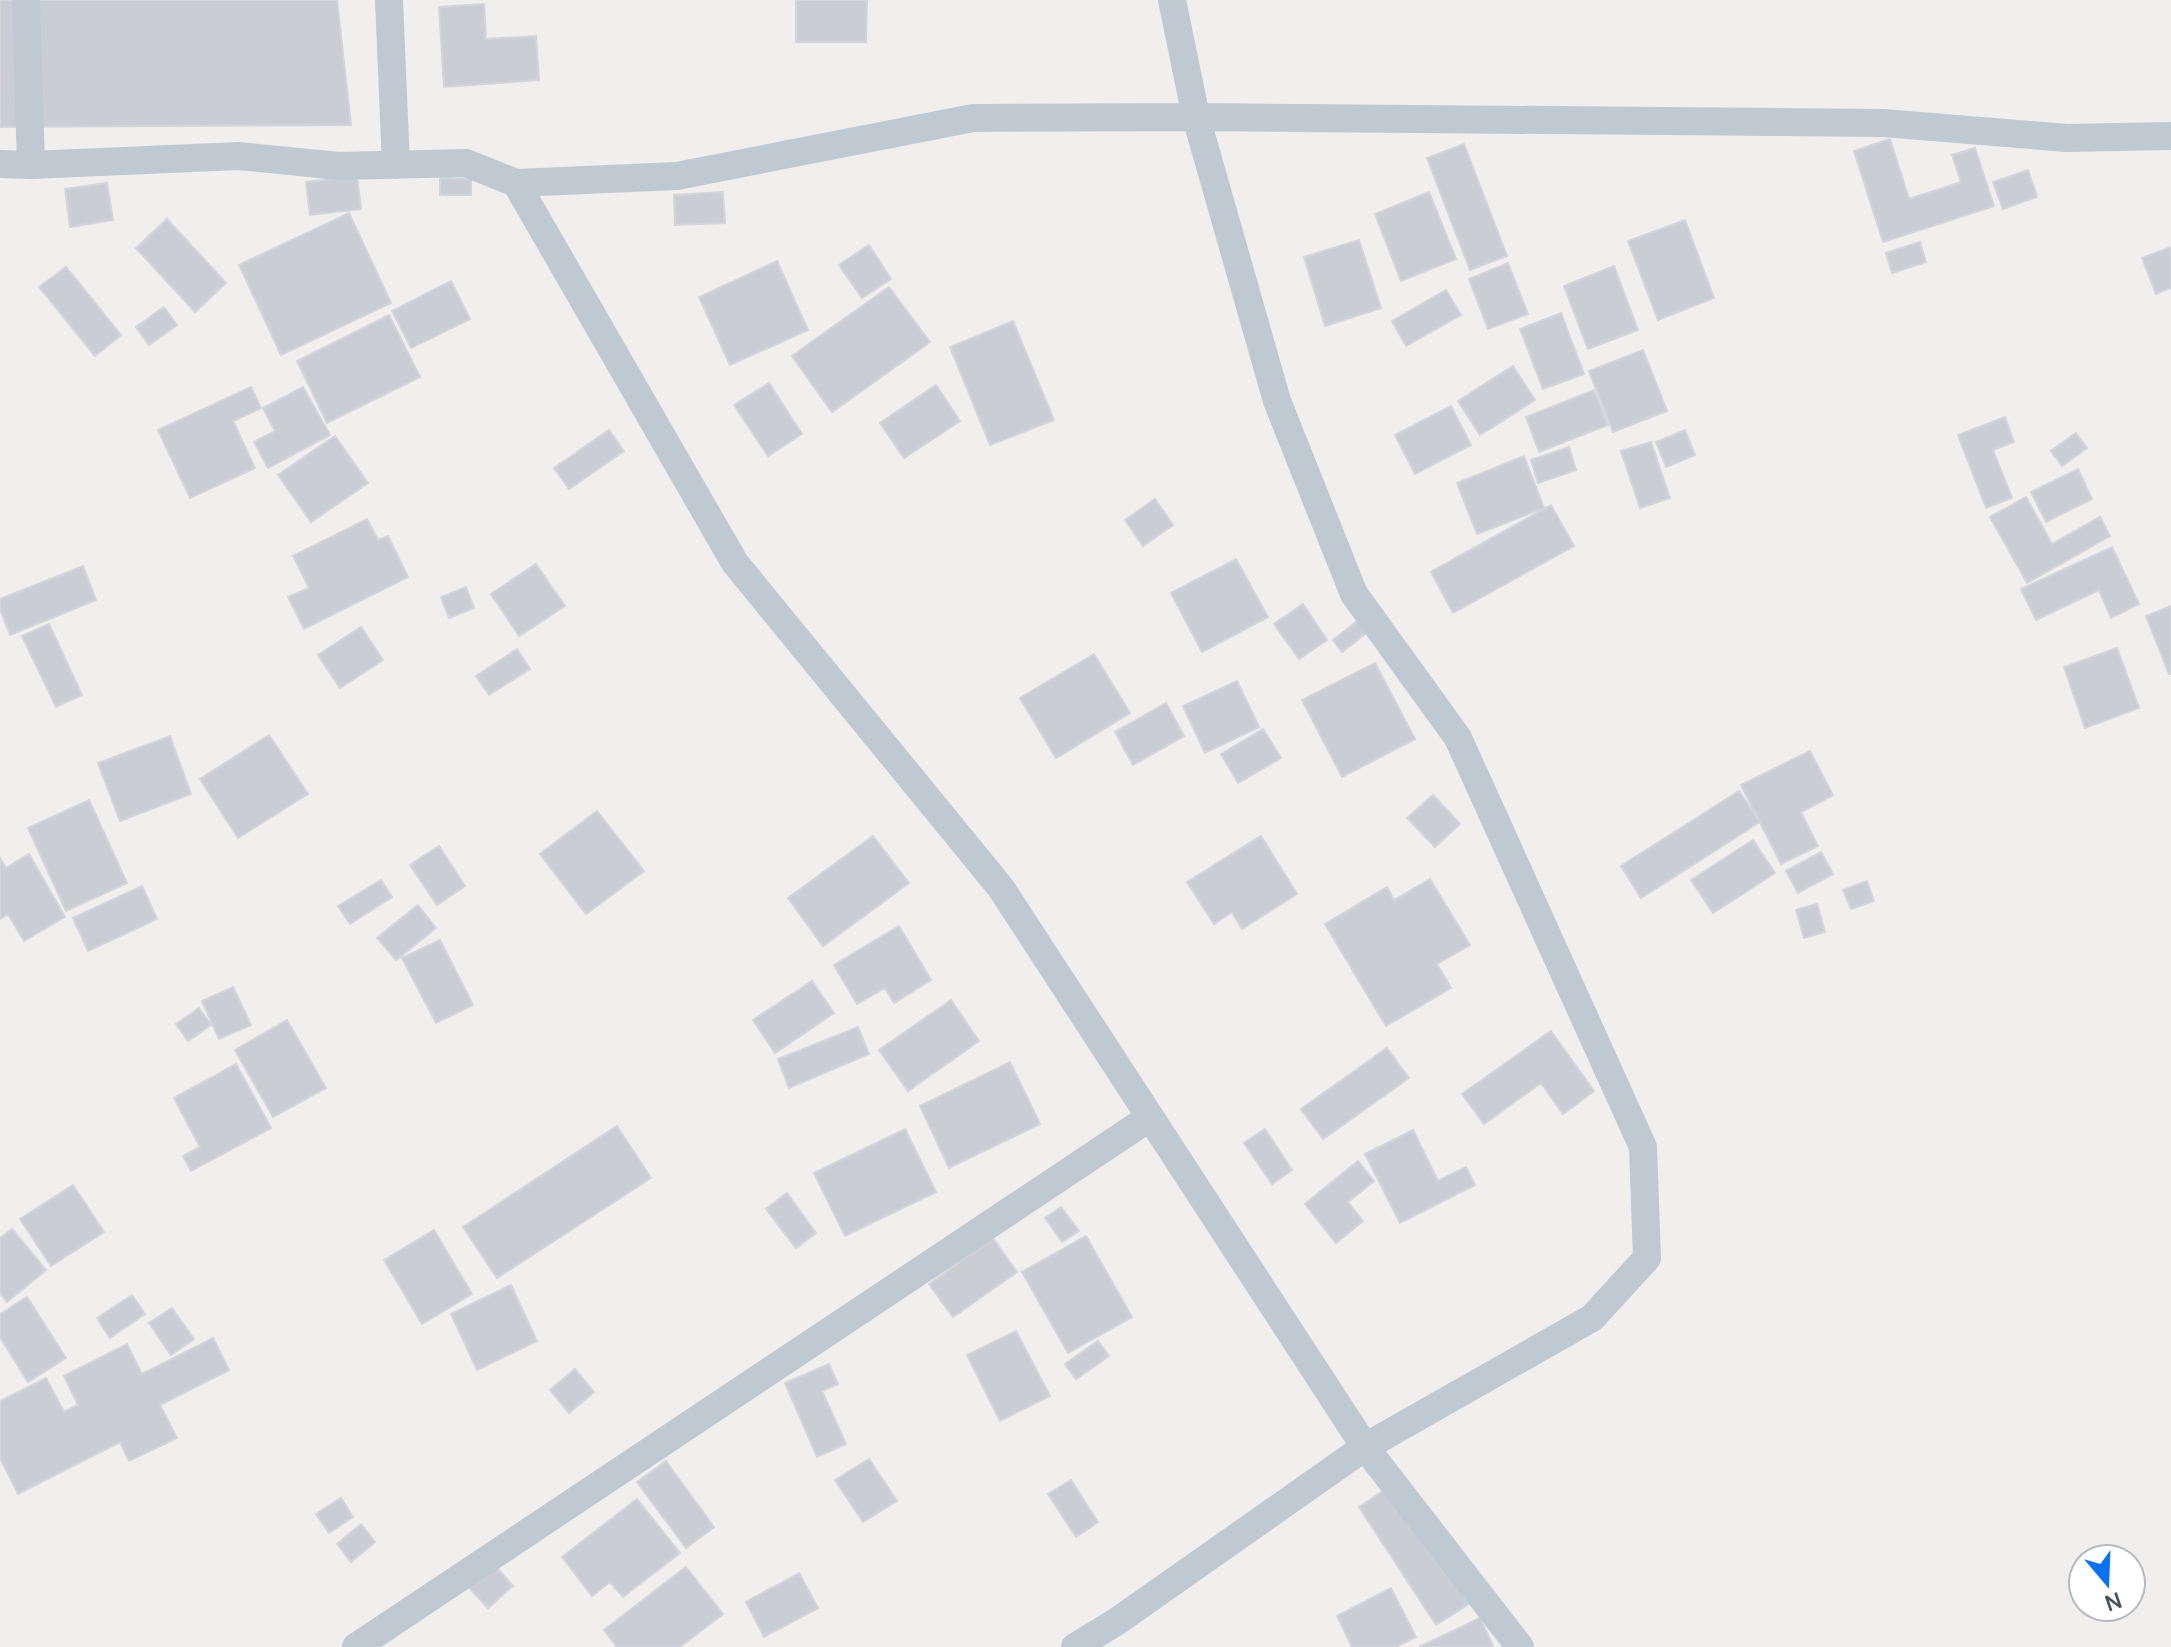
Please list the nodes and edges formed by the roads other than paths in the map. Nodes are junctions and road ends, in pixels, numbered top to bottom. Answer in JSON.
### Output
{"nodes":[{"id":1,"x":26,"y":0,"type":"edge"},
{"id":2,"x":389,"y":0,"type":"edge"},
{"id":3,"x":1172,"y":0,"type":"edge"},
{"id":4,"x":1196,"y":117,"type":"junction"},
{"id":5,"x":2171,"y":136,"type":"edge"},
{"id":6,"x":0,"y":164,"type":"edge"},
{"id":7,"x":31,"y":165,"type":"junction"},
{"id":8,"x":396,"y":165,"type":"junction"},
{"id":9,"x":516,"y":183,"type":"junction"},
{"id":10,"x":1149,"y":1118,"type":"junction"},
{"id":11,"x":1365,"y":1447,"type":"junction"},
{"id":12,"x":356,"y":1647,"type":"edge"},
{"id":13,"x":1075,"y":1647,"type":"edge"},
{"id":14,"x":1520,"y":1647,"type":"edge"}],
"edges":[{"from":1,"to":7,"type":"street"},
{"from":2,"to":8,"type":"street"},
{"from":3,"to":4,"type":"street"},
{"from":4,"to":5,"type":"street"},
{"from":4,"to":9,"type":"street"},
{"from":4,"to":11,"type":"street"},
{"from":6,"to":7,"type":"street"},
{"from":7,"to":8,"type":"street"},
{"from":8,"to":9,"type":"street"},
{"from":9,"to":10,"type":"street"},
{"from":10,"to":11,"type":"street"},
{"from":10,"to":12,"type":"street"},
{"from":11,"to":13,"type":"street"},
{"from":11,"to":14,"type":"street"}]}
